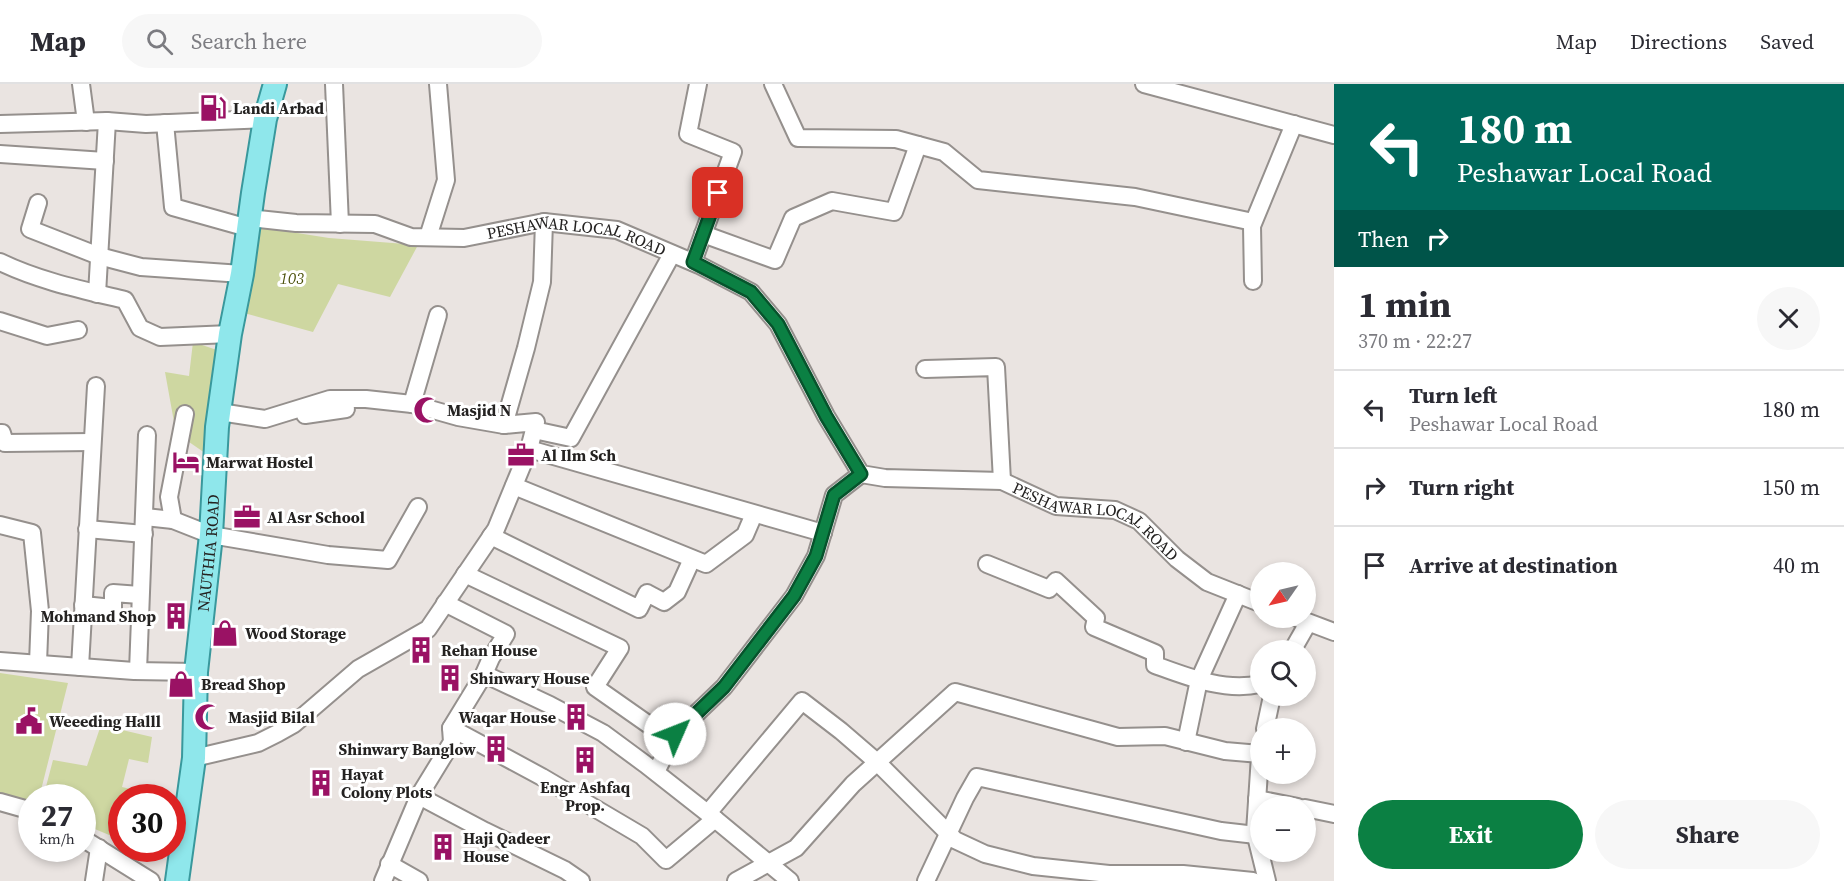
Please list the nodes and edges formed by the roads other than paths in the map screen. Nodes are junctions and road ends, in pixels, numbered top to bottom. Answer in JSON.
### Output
{"nodes":[{"id":1,"x":81,"y":84,"type":"edge"},
{"id":2,"x":275,"y":84,"type":"edge"},
{"id":3,"x":334,"y":84,"type":"edge"},
{"id":4,"x":438,"y":84,"type":"edge"},
{"id":5,"x":698,"y":84,"type":"edge"},
{"id":6,"x":773,"y":84,"type":"edge"},
{"id":7,"x":1144,"y":84,"type":"edge"},
{"id":8,"x":265,"y":119,"type":"junction"},
{"id":9,"x":107,"y":121,"type":"junction"},
{"id":10,"x":86,"y":122,"type":"junction"},
{"id":11,"x":165,"y":123,"type":"junction"},
{"id":12,"x":0,"y":124,"type":"edge"},
{"id":13,"x":1294,"y":124,"type":"junction"},
{"id":14,"x":1334,"y":135,"type":"edge"},
{"id":15,"x":918,"y":145,"type":"junction"},
{"id":16,"x":0,"y":154,"type":"edge"},
{"id":17,"x":105,"y":161,"type":"junction"},
{"id":18,"x":38,"y":203,"type":"dead end"},
{"id":19,"x":544,"y":222,"type":"junction"},
{"id":20,"x":1254,"y":222,"type":"junction"},
{"id":21,"x":249,"y":223,"type":"junction"},
{"id":22,"x":340,"y":224,"type":"junction"},
{"id":23,"x":703,"y":234,"type":"junction"},
{"id":24,"x":428,"y":237,"type":"junction"},
{"id":25,"x":672,"y":254,"type":"junction"},
{"id":26,"x":99,"y":256,"type":"junction"},
{"id":27,"x":0,"y":262,"type":"edge"},
{"id":28,"x":693,"y":262,"type":"junction"},
{"id":29,"x":243,"y":274,"type":"junction"},
{"id":30,"x":1253,"y":281,"type":"dead end"},
{"id":31,"x":97,"y":294,"type":"junction"},
{"id":32,"x":438,"y":315,"type":"dead end"},
{"id":33,"x":0,"y":321,"type":"edge"},
{"id":34,"x":78,"y":330,"type":"dead end"},
{"id":35,"x":230,"y":334,"type":"junction"},
{"id":36,"x":925,"y":369,"type":"dead end"},
{"id":37,"x":96,"y":386,"type":"dead end"},
{"id":38,"x":412,"y":404,"type":"junction"},
{"id":39,"x":346,"y":409,"type":"dead end"},
{"id":40,"x":185,"y":414,"type":"dead end"},
{"id":41,"x":218,"y":419,"type":"junction"},
{"id":42,"x":504,"y":425,"type":"junction"},
{"id":43,"x":534,"y":430,"type":"junction"},
{"id":44,"x":0,"y":433,"type":"edge"},
{"id":45,"x":147,"y":435,"type":"dead end"},
{"id":46,"x":92,"y":442,"type":"junction"},
{"id":47,"x":529,"y":449,"type":"junction"},
{"id":48,"x":861,"y":474,"type":"junction"},
{"id":49,"x":1002,"y":481,"type":"junction"},
{"id":50,"x":514,"y":486,"type":"junction"},
{"id":51,"x":418,"y":507,"type":"dead end"},
{"id":52,"x":754,"y":514,"type":"junction"},
{"id":53,"x":173,"y":520,"type":"junction"},
{"id":54,"x":0,"y":525,"type":"edge"},
{"id":55,"x":144,"y":525,"type":"junction"},
{"id":56,"x":87,"y":529,"type":"junction"},
{"id":57,"x":823,"y":533,"type":"junction"},
{"id":58,"x":211,"y":535,"type":"junction"},
{"id":59,"x":491,"y":536,"type":"junction"},
{"id":60,"x":692,"y":559,"type":"junction"},
{"id":61,"x":987,"y":564,"type":"dead end"},
{"id":62,"x":465,"y":574,"type":"junction"},
{"id":63,"x":1238,"y":594,"type":"junction"},
{"id":64,"x":140,"y":595,"type":"junction"},
{"id":65,"x":1250,"y":599,"type":"edge"},
{"id":66,"x":445,"y":603,"type":"junction"},
{"id":67,"x":83,"y":605,"type":"junction"},
{"id":68,"x":1316,"y":625,"type":"edge"},
{"id":69,"x":1334,"y":632,"type":"edge"},
{"id":70,"x":0,"y":661,"type":"edge"},
{"id":71,"x":38,"y":663,"type":"junction"},
{"id":72,"x":80,"y":667,"type":"junction"},
{"id":73,"x":138,"y":671,"type":"junction"},
{"id":74,"x":196,"y":672,"type":"junction"},
{"id":75,"x":484,"y":674,"type":"junction"},
{"id":76,"x":1199,"y":680,"type":"junction"},
{"id":77,"x":1250,"y":686,"type":"edge"},
{"id":78,"x":451,"y":728,"type":"junction"},
{"id":79,"x":672,"y":741,"type":"junction"},
{"id":80,"x":1186,"y":742,"type":"junction"},
{"id":81,"x":1250,"y":754,"type":"edge"},
{"id":82,"x":194,"y":758,"type":"junction"},
{"id":83,"x":877,"y":762,"type":"junction"},
{"id":84,"x":656,"y":772,"type":"junction"},
{"id":85,"x":419,"y":796,"type":"junction"},
{"id":86,"x":0,"y":802,"type":"edge"},
{"id":87,"x":18,"y":807,"type":"edge"},
{"id":88,"x":1316,"y":810,"type":"edge"},
{"id":89,"x":1334,"y":814,"type":"edge"},
{"id":90,"x":712,"y":816,"type":"junction"},
{"id":91,"x":948,"y":833,"type":"junction"},
{"id":92,"x":1250,"y":834,"type":"edge"},
{"id":93,"x":96,"y":846,"type":"edge"},
{"id":94,"x":99,"y":848,"type":"junction"},
{"id":95,"x":1262,"y":862,"type":"edge"},
{"id":96,"x":389,"y":864,"type":"junction"},
{"id":97,"x":768,"y":864,"type":"junction"},
{"id":98,"x":562,"y":876,"type":"edge"},
{"id":99,"x":94,"y":881,"type":"edge"},
{"id":100,"x":151,"y":881,"type":"edge"},
{"id":101,"x":177,"y":881,"type":"edge"},
{"id":102,"x":383,"y":881,"type":"edge"},
{"id":103,"x":419,"y":881,"type":"edge"},
{"id":104,"x":581,"y":881,"type":"edge"},
{"id":105,"x":736,"y":881,"type":"edge"},
{"id":106,"x":790,"y":881,"type":"edge"},
{"id":107,"x":926,"y":881,"type":"edge"},
{"id":108,"x":1253,"y":881,"type":"edge"},
{"id":109,"x":1267,"y":881,"type":"edge"}],
"edges":[{"from":1,"to":10,"type":"street"},
{"from":2,"to":8,"type":"main road","name":"NAUTHIA ROAD"},
{"from":3,"to":22,"type":"street"},
{"from":4,"to":24,"type":"street"},
{"from":5,"to":23,"type":"street"},
{"from":6,"to":15,"type":"street"},
{"from":7,"to":13,"type":"street"},
{"from":8,"to":11,"type":"street"},
{"from":8,"to":21,"type":"main road","name":"NAUTHIA ROAD"},
{"from":9,"to":10,"type":"street"},
{"from":9,"to":11,"type":"street"},
{"from":9,"to":17,"type":"street"},
{"from":10,"to":12,"type":"street"},
{"from":11,"to":21,"type":"street","name":"PESHAWAR LOCAL ROAD"},
{"from":13,"to":14,"type":"street"},
{"from":13,"to":20,"type":"street"},
{"from":15,"to":20,"type":"street"},
{"from":15,"to":23,"type":"street"},
{"from":16,"to":17,"type":"street"},
{"from":17,"to":26,"type":"street"},
{"from":18,"to":26,"type":"street"},
{"from":19,"to":24,"type":"street","name":"PESHAWAR LOCAL ROAD"},
{"from":19,"to":25,"type":"street","name":"PESHAWAR LOCAL ROAD"},
{"from":19,"to":42,"type":"street"},
{"from":20,"to":30,"type":"street"},
{"from":21,"to":22,"type":"street","name":"PESHAWAR LOCAL ROAD"},
{"from":21,"to":29,"type":"main road","name":"NAUTHIA ROAD"},
{"from":22,"to":24,"type":"street","name":"PESHAWAR LOCAL ROAD"},
{"from":23,"to":28,"type":"street"},
{"from":25,"to":28,"type":"street","name":"PESHAWAR LOCAL ROAD"},
{"from":25,"to":43,"type":"street"},
{"from":26,"to":29,"type":"street"},
{"from":26,"to":31,"type":"street"},
{"from":27,"to":31,"type":"street"},
{"from":28,"to":48,"type":"street","name":"PESHAWAR LOCAL ROAD"},
{"from":29,"to":35,"type":"main road","name":"NAUTHIA ROAD"},
{"from":31,"to":35,"type":"street"},
{"from":32,"to":38,"type":"street"},
{"from":33,"to":34,"type":"street"},
{"from":35,"to":41,"type":"main road","name":"NAUTHIA ROAD"},
{"from":36,"to":49,"type":"street"},
{"from":37,"to":46,"type":"street"},
{"from":38,"to":41,"type":"street"},
{"from":38,"to":42,"type":"street"},
{"from":39,"to":41,"type":"street"},
{"from":40,"to":53,"type":"street"},
{"from":41,"to":58,"type":"main road","name":"NAUTHIA ROAD"},
{"from":42,"to":43,"type":"street"},
{"from":43,"to":47,"type":"street"},
{"from":44,"to":46,"type":"street"},
{"from":45,"to":55,"type":"street"},
{"from":46,"to":56,"type":"street"},
{"from":47,"to":50,"type":"street"},
{"from":47,"to":52,"type":"street"},
{"from":48,"to":49,"type":"street","name":"PESHAWAR LOCAL ROAD"},
{"from":48,"to":57,"type":"street"},
{"from":49,"to":63,"type":"street","name":"PESHAWAR LOCAL ROAD"},
{"from":50,"to":59,"type":"street"},
{"from":50,"to":60,"type":"street"},
{"from":51,"to":58,"type":"street"},
{"from":52,"to":57,"type":"street"},
{"from":52,"to":60,"type":"street"},
{"from":53,"to":55,"type":"street"},
{"from":53,"to":58,"type":"street"},
{"from":54,"to":71,"type":"street"},
{"from":55,"to":56,"type":"street"},
{"from":55,"to":64,"type":"street"},
{"from":56,"to":67,"type":"street"},
{"from":57,"to":79,"type":"street"},
{"from":58,"to":74,"type":"main road","name":"NAUTHIA ROAD"},
{"from":59,"to":60,"type":"street"},
{"from":59,"to":62,"type":"street"},
{"from":61,"to":76,"type":"street"},
{"from":62,"to":66,"type":"street"},
{"from":62,"to":79,"type":"street"},
{"from":63,"to":65,"type":"street","name":"PESHAWAR LOCAL ROAD"},
{"from":63,"to":76,"type":"street"},
{"from":64,"to":67,"type":"street"},
{"from":64,"to":73,"type":"street"},
{"from":66,"to":75,"type":"street"},
{"from":66,"to":82,"type":"street"},
{"from":67,"to":72,"type":"street"},
{"from":68,"to":69,"type":"street"},
{"from":70,"to":71,"type":"street"},
{"from":71,"to":72,"type":"street"},
{"from":72,"to":73,"type":"street"},
{"from":73,"to":74,"type":"street"},
{"from":74,"to":82,"type":"main road","name":"NAUTHIA ROAD"},
{"from":75,"to":78,"type":"street"},
{"from":75,"to":84,"type":"street"},
{"from":76,"to":77,"type":"street"},
{"from":76,"to":80,"type":"street"},
{"from":78,"to":85,"type":"street"},
{"from":78,"to":90,"type":"street"},
{"from":79,"to":84,"type":"street"},
{"from":80,"to":81,"type":"street"},
{"from":80,"to":83,"type":"street"},
{"from":82,"to":101,"type":"main road","name":"NAUTHIA ROAD"},
{"from":83,"to":90,"type":"street"},
{"from":83,"to":91,"type":"street"},
{"from":83,"to":97,"type":"street"},
{"from":84,"to":90,"type":"street"},
{"from":85,"to":96,"type":"street"},
{"from":85,"to":98,"type":"street"},
{"from":86,"to":87,"type":"street"},
{"from":88,"to":89,"type":"street"},
{"from":90,"to":97,"type":"street"},
{"from":91,"to":92,"type":"street"},
{"from":91,"to":107,"type":"street"},
{"from":91,"to":108,"type":"street"},
{"from":93,"to":94,"type":"street"},
{"from":94,"to":99,"type":"street"},
{"from":94,"to":100,"type":"street"},
{"from":95,"to":109,"type":"street"},
{"from":96,"to":102,"type":"street"},
{"from":96,"to":103,"type":"street"},
{"from":97,"to":105,"type":"street"},
{"from":97,"to":106,"type":"street"},
{"from":98,"to":104,"type":"street"}]}
